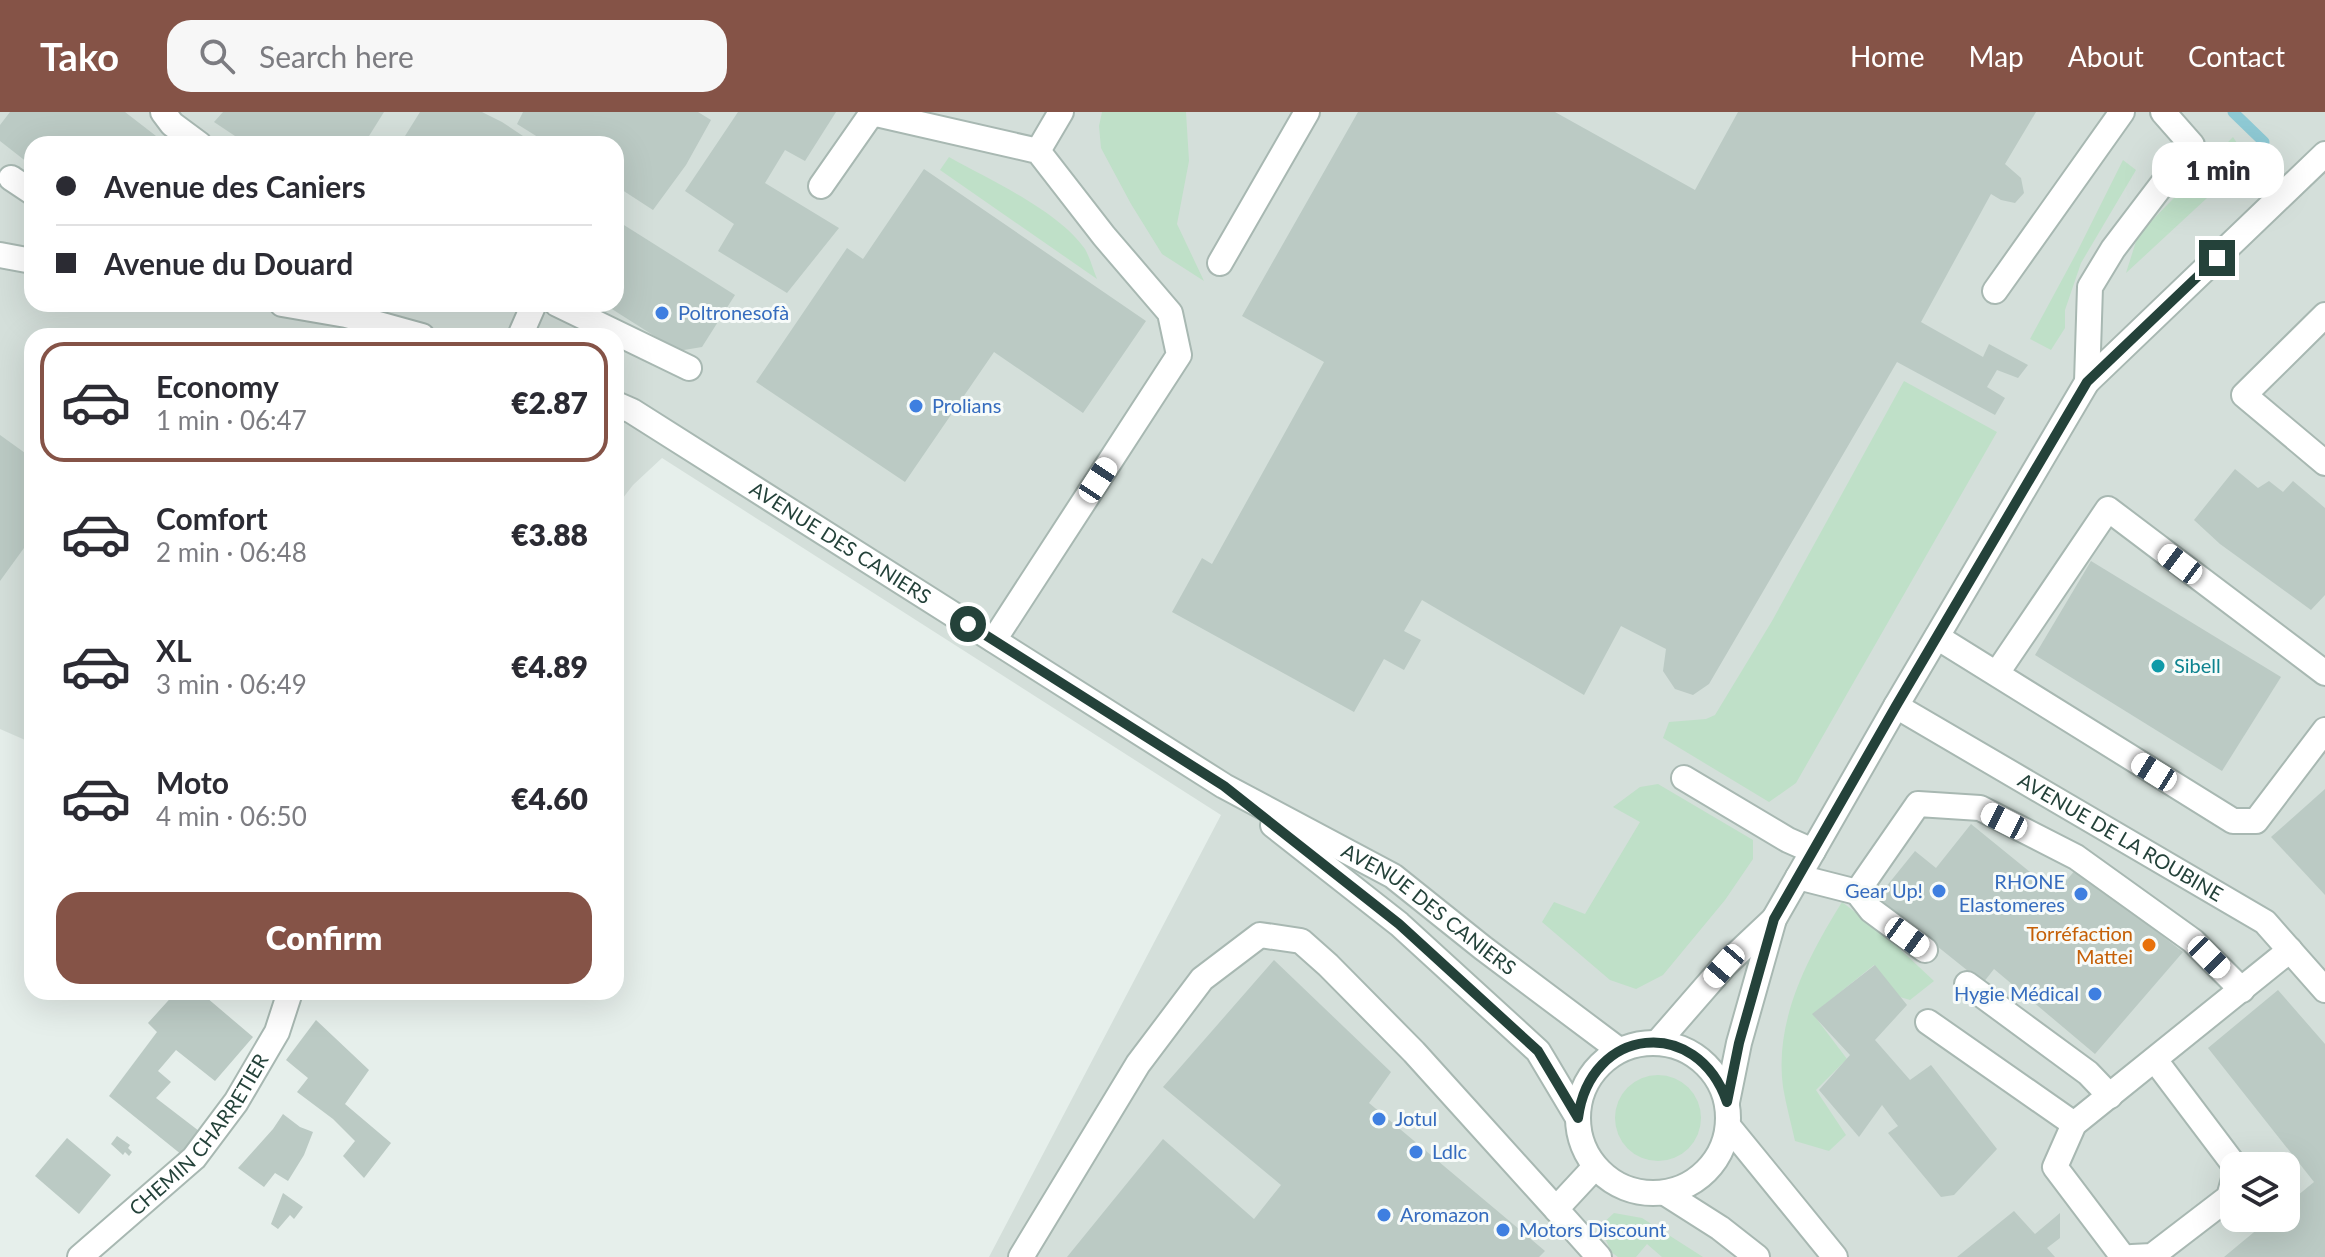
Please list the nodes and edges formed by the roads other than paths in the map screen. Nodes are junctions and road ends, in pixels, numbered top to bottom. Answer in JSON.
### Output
{"nodes":[{"id":1,"x":163,"y":112,"type":"edge"},
{"id":2,"x":1061,"y":112,"type":"edge"},
{"id":3,"x":1307,"y":112,"type":"edge"},
{"id":4,"x":2122,"y":112,"type":"edge"},
{"id":5,"x":2163,"y":112,"type":"edge"},
{"id":6,"x":188,"y":136,"type":"edge"},
{"id":7,"x":1038,"y":151,"type":"junction"},
{"id":8,"x":2325,"y":154,"type":"edge"},
{"id":9,"x":11,"y":178,"type":"dead end"},
{"id":10,"x":821,"y":186,"type":"dead end"},
{"id":11,"x":24,"y":187,"type":"edge"},
{"id":12,"x":0,"y":255,"type":"edge"},
{"id":13,"x":24,"y":259,"type":"edge"},
{"id":14,"x":1220,"y":263,"type":"dead end"},
{"id":15,"x":1995,"y":291,"type":"dead end"},
{"id":16,"x":329,"y":312,"type":"edge"},
{"id":17,"x":574,"y":312,"type":"edge"},
{"id":18,"x":2325,"y":315,"type":"edge"},
{"id":19,"x":393,"y":328,"type":"edge"},
{"id":20,"x":606,"y":328,"type":"edge"},
{"id":21,"x":624,"y":336,"type":"edge"},
{"id":22,"x":689,"y":368,"type":"dead end"},
{"id":23,"x":2087,"y":382,"type":"junction"},
{"id":24,"x":624,"y":408,"type":"edge"},
{"id":25,"x":2325,"y":463,"type":"edge"},
{"id":26,"x":1937,"y":637,"type":"junction"},
{"id":27,"x":994,"y":640,"type":"junction"},
{"id":28,"x":1997,"y":673,"type":"junction"},
{"id":29,"x":2325,"y":673,"type":"edge"},
{"id":30,"x":1896,"y":706,"type":"junction"},
{"id":31,"x":2325,"y":730,"type":"edge"},
{"id":32,"x":1684,"y":778,"type":"dead end"},
{"id":33,"x":1224,"y":786,"type":"junction"},
{"id":34,"x":1813,"y":851,"type":"junction"},
{"id":35,"x":1798,"y":877,"type":"junction"},
{"id":36,"x":1857,"y":892,"type":"junction"},
{"id":37,"x":1774,"y":919,"type":"junction"},
{"id":38,"x":1925,"y":950,"type":"dead end"},
{"id":39,"x":2290,"y":950,"type":"junction"},
{"id":40,"x":1967,"y":984,"type":"dead end"},
{"id":41,"x":2242,"y":990,"type":"junction"},
{"id":42,"x":2325,"y":990,"type":"edge"},
{"id":43,"x":287,"y":1000,"type":"edge"},
{"id":44,"x":1928,"y":1022,"type":"dead end"},
{"id":45,"x":1657,"y":1043,"type":"junction"},
{"id":46,"x":1619,"y":1050,"type":"junction"},
{"id":47,"x":2155,"y":1060,"type":"junction"},
{"id":48,"x":2110,"y":1096,"type":"junction"},
{"id":49,"x":1727,"y":1102,"type":"junction"},
{"id":50,"x":1578,"y":1118,"type":"junction"},
{"id":51,"x":2074,"y":1124,"type":"junction"},
{"id":52,"x":1729,"y":1127,"type":"junction"},
{"id":53,"x":2224,"y":1152,"type":"edge"},
{"id":54,"x":1595,"y":1167,"type":"junction"},
{"id":55,"x":1665,"y":1193,"type":"junction"},
{"id":56,"x":2220,"y":1204,"type":"edge"},
{"id":57,"x":1556,"y":1209,"type":"junction"},
{"id":58,"x":80,"y":1257,"type":"edge"},
{"id":59,"x":1021,"y":1257,"type":"edge"},
{"id":60,"x":1599,"y":1257,"type":"edge"},
{"id":61,"x":1757,"y":1257,"type":"edge"},
{"id":62,"x":1835,"y":1257,"type":"edge"},
{"id":63,"x":2123,"y":1257,"type":"edge"},
{"id":64,"x":2132,"y":1257,"type":"edge"}],
"edges":[{"from":1,"to":6,"type":"street"},
{"from":2,"to":7,"type":"street"},
{"from":3,"to":14,"type":"street"},
{"from":4,"to":15,"type":"street"},
{"from":5,"to":23,"type":"street"},
{"from":7,"to":10,"type":"street"},
{"from":7,"to":27,"type":"street"},
{"from":8,"to":23,"type":"street"},
{"from":9,"to":11,"type":"street"},
{"from":12,"to":13,"type":"street"},
{"from":16,"to":19,"type":"street"},
{"from":17,"to":20,"type":"street"},
{"from":18,"to":25,"type":"street"},
{"from":21,"to":22,"type":"street"},
{"from":23,"to":26,"type":"street"},
{"from":24,"to":27,"type":"street","name":"AVENUE DES CANIERS"},
{"from":26,"to":28,"type":"street"},
{"from":26,"to":30,"type":"street"},
{"from":27,"to":33,"type":"street","name":"AVENUE DES CANIERS"},
{"from":28,"to":29,"type":"street"},
{"from":28,"to":31,"type":"street"},
{"from":30,"to":34,"type":"street"},
{"from":30,"to":39,"type":"street","name":"AVENUE DE LA ROUBINE"},
{"from":32,"to":34,"type":"street"},
{"from":33,"to":46,"type":"street","name":"AVENUE DES CANIERS"},
{"from":33,"to":50,"type":"street","name":"AVENUE DES CANIERS"},
{"from":34,"to":35,"type":"street"},
{"from":35,"to":36,"type":"street"},
{"from":35,"to":37,"type":"street"},
{"from":36,"to":38,"type":"street"},
{"from":36,"to":41,"type":"street"},
{"from":37,"to":45,"type":"street"},
{"from":37,"to":49,"type":"street"},
{"from":39,"to":41,"type":"street"},
{"from":39,"to":42,"type":"street","name":"AVENUE DE LA ROUBINE"},
{"from":40,"to":48,"type":"street"},
{"from":41,"to":47,"type":"street"},
{"from":43,"to":58,"type":"street","name":"CHEMIN CHARRETIER"},
{"from":44,"to":51,"type":"street"},
{"from":45,"to":46,"type":"street"},
{"from":45,"to":49,"type":"street"},
{"from":46,"to":50,"type":"street"},
{"from":47,"to":48,"type":"street"},
{"from":47,"to":53,"type":"street"},
{"from":48,"to":51,"type":"street"},
{"from":49,"to":52,"type":"street"},
{"from":50,"to":54,"type":"street"},
{"from":51,"to":63,"type":"street"},
{"from":52,"to":55,"type":"street"},
{"from":52,"to":62,"type":"street"},
{"from":54,"to":55,"type":"street"},
{"from":54,"to":57,"type":"street"},
{"from":55,"to":61,"type":"street"},
{"from":56,"to":64,"type":"street"},
{"from":57,"to":59,"type":"street"},
{"from":57,"to":60,"type":"street"}]}
